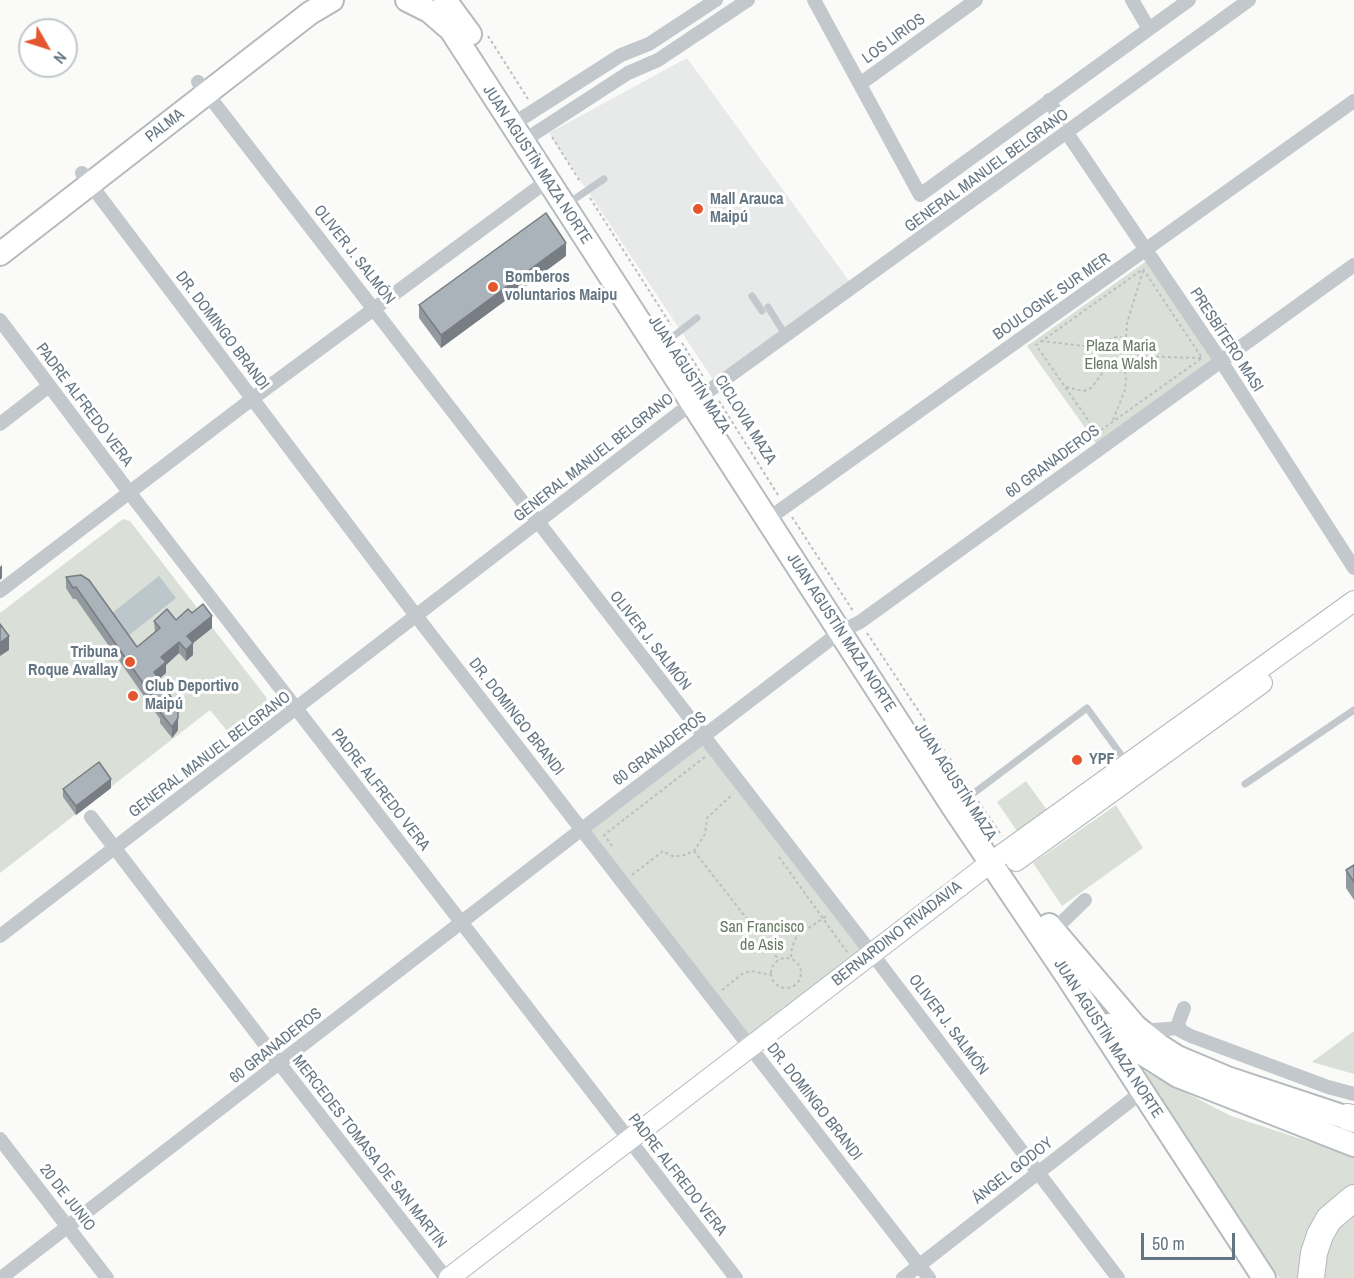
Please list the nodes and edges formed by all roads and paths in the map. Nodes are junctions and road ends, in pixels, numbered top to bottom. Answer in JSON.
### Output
{"nodes":[{"id":1,"x":304,"y":0,"type":"edge"},
{"id":2,"x":332,"y":0,"type":"edge"},
{"id":3,"x":407,"y":0,"type":"edge"},
{"id":4,"x":445,"y":0,"type":"edge"},
{"id":5,"x":716,"y":0,"type":"edge"},
{"id":6,"x":748,"y":0,"type":"edge"},
{"id":7,"x":814,"y":0,"type":"edge"},
{"id":8,"x":976,"y":0,"type":"edge"},
{"id":9,"x":1132,"y":0,"type":"edge"},
{"id":10,"x":1189,"y":0,"type":"edge"},
{"id":11,"x":1249,"y":0,"type":"edge"},
{"id":12,"x":473,"y":27,"type":"junction"},
{"id":13,"x":1149,"y":29,"type":"junction"},
{"id":14,"x":860,"y":84,"type":"junction"},
{"id":15,"x":202,"y":88,"type":"junction"},
{"id":16,"x":1049,"y":100,"type":"junction"},
{"id":17,"x":1354,"y":101,"type":"edge"},
{"id":18,"x":1060,"y":119,"type":"dead end"},
{"id":19,"x":534,"y":122,"type":"junction"},
{"id":20,"x":1067,"y":133,"type":"junction"},
{"id":21,"x":86,"y":179,"type":"junction"},
{"id":22,"x":604,"y":179,"type":"dead end"},
{"id":23,"x":547,"y":181,"type":"junction"},
{"id":24,"x":581,"y":195,"type":"junction"},
{"id":25,"x":0,"y":237,"type":"edge"},
{"id":26,"x":1146,"y":250,"type":"junction"},
{"id":27,"x":0,"y":254,"type":"edge"},
{"id":28,"x":1354,"y":265,"type":"edge"},
{"id":29,"x":1143,"y":269,"type":"junction"},
{"id":30,"x":752,"y":296,"type":"dead end"},
{"id":31,"x":374,"y":308,"type":"junction"},
{"id":32,"x":697,"y":318,"type":"dead end"},
{"id":33,"x":0,"y":320,"type":"edge"},
{"id":34,"x":786,"y":336,"type":"junction"},
{"id":35,"x":1126,"y":337,"type":"junction"},
{"id":36,"x":672,"y":338,"type":"junction"},
{"id":37,"x":1041,"y":341,"type":"junction"},
{"id":38,"x":1104,"y":350,"type":"junction"},
{"id":39,"x":1132,"y":356,"type":"junction"},
{"id":40,"x":1202,"y":358,"type":"junction"},
{"id":41,"x":1221,"y":361,"type":"junction"},
{"id":42,"x":1110,"y":363,"type":"junction"},
{"id":43,"x":1124,"y":363,"type":"junction"},
{"id":44,"x":49,"y":386,"type":"junction"},
{"id":45,"x":1065,"y":386,"type":"junction"},
{"id":46,"x":702,"y":396,"type":"junction"},
{"id":47,"x":252,"y":399,"type":"junction"},
{"id":48,"x":1113,"y":422,"type":"junction"},
{"id":49,"x":0,"y":424,"type":"edge"},
{"id":50,"x":129,"y":492,"type":"junction"},
{"id":51,"x":777,"y":512,"type":"junction"},
{"id":52,"x":539,"y":522,"type":"junction"},
{"id":53,"x":1354,"y":568,"type":"edge"},
{"id":54,"x":0,"y":591,"type":"edge"},
{"id":55,"x":1354,"y":601,"type":"edge"},
{"id":56,"x":1354,"y":616,"type":"edge"},
{"id":57,"x":417,"y":617,"type":"junction"},
{"id":58,"x":851,"y":627,"type":"junction"},
{"id":59,"x":297,"y":709,"type":"junction"},
{"id":60,"x":1354,"y":710,"type":"edge"},
{"id":61,"x":703,"y":737,"type":"junction"},
{"id":62,"x":707,"y":756,"type":"dead end"},
{"id":63,"x":1131,"y":770,"type":"junction"},
{"id":64,"x":1245,"y":784,"type":"dead end"},
{"id":65,"x":734,"y":794,"type":"dead end"},
{"id":66,"x":969,"y":796,"type":"junction"},
{"id":67,"x":91,"y":817,"type":"dead end"},
{"id":68,"x":582,"y":829,"type":"junction"},
{"id":69,"x":114,"y":848,"type":"junction"},
{"id":70,"x":616,"y":850,"type":"dead end"},
{"id":71,"x":694,"y":851,"type":"junction"},
{"id":72,"x":775,"y":851,"type":"dead end"},
{"id":73,"x":1002,"y":861,"type":"junction"},
{"id":74,"x":633,"y":873,"type":"dead end"},
{"id":75,"x":1085,"y":900,"type":"dead end"},
{"id":76,"x":823,"y":918,"type":"junction"},
{"id":77,"x":461,"y":922,"type":"junction"},
{"id":78,"x":1053,"y":931,"type":"junction"},
{"id":79,"x":0,"y":936,"type":"edge"},
{"id":80,"x":849,"y":954,"type":"dead end"},
{"id":81,"x":790,"y":957,"type":"junction"},
{"id":82,"x":876,"y":959,"type":"junction"},
{"id":83,"x":778,"y":960,"type":"junction"},
{"id":84,"x":771,"y":975,"type":"junction"},
{"id":85,"x":1067,"y":976,"type":"junction"},
{"id":86,"x":796,"y":983,"type":"junction"},
{"id":87,"x":802,"y":991,"type":"dead end"},
{"id":88,"x":726,"y":996,"type":"dead end"},
{"id":89,"x":1184,"y":1008,"type":"dead end"},
{"id":90,"x":1180,"y":1028,"type":"junction"},
{"id":91,"x":1141,"y":1031,"type":"junction"},
{"id":92,"x":755,"y":1052,"type":"junction"},
{"id":93,"x":280,"y":1064,"type":"junction"},
{"id":94,"x":1143,"y":1091,"type":"junction"},
{"id":95,"x":1352,"y":1112,"type":"edge"},
{"id":96,"x":0,"y":1139,"type":"edge"},
{"id":97,"x":633,"y":1145,"type":"junction"},
{"id":98,"x":1354,"y":1145,"type":"edge"},
{"id":99,"x":1039,"y":1172,"type":"junction"},
{"id":100,"x":1354,"y":1198,"type":"edge"},
{"id":101,"x":67,"y":1226,"type":"junction"},
{"id":102,"x":920,"y":1266,"type":"junction"},
{"id":103,"x":1,"y":1278,"type":"edge"},
{"id":104,"x":107,"y":1278,"type":"edge"},
{"id":105,"x":448,"y":1278,"type":"edge"},
{"id":106,"x":470,"y":1278,"type":"edge"},
{"id":107,"x":736,"y":1278,"type":"edge"},
{"id":108,"x":903,"y":1278,"type":"edge"},
{"id":109,"x":929,"y":1278,"type":"edge"},
{"id":110,"x":1118,"y":1278,"type":"edge"},
{"id":111,"x":1264,"y":1278,"type":"edge"},
{"id":112,"x":1311,"y":1278,"type":"edge"}],
"edges":[{"from":1,"to":15,"type":"main road","name":"PALMA"},
{"from":2,"to":15,"type":"main road","name":"PALMA"},
{"from":3,"to":23,"type":"main road","name":"JUAN AGUSTÍN MAZA NORTE"},
{"from":4,"to":12,"type":"main road"},
{"from":5,"to":19,"type":"street"},
{"from":6,"to":19,"type":"street"},
{"from":7,"to":14,"type":"street"},
{"from":8,"to":14,"type":"street","name":"LOS LIRIOS"},
{"from":9,"to":13,"type":"street"},
{"from":10,"to":13,"type":"street"},
{"from":11,"to":20,"type":"street","name":"GENERAL MANUEL BELGRANO"},
{"from":12,"to":19,"type":"main road","name":"JUAN AGUSTÍN MAZA"},
{"from":12,"to":19,"type":"path","name":"CICLOVIA MAZA"},
{"from":13,"to":16,"type":"street"},
{"from":14,"to":16,"type":"street"},
{"from":15,"to":21,"type":"main road","name":"PALMA"},
{"from":15,"to":31,"type":"street","name":"OLIVER J. SALMÓN"},
{"from":16,"to":18,"type":"street"},
{"from":17,"to":26,"type":"street","name":"BOULOGNE SUR MER"},
{"from":19,"to":24,"type":"main road","name":"JUAN AGUSTÍN MAZA"},
{"from":19,"to":24,"type":"path","name":"CICLOVIA MAZA"},
{"from":20,"to":26,"type":"street","name":"PRESBÍTERO MASI"},
{"from":20,"to":34,"type":"street","name":"GENERAL MANUEL BELGRANO"},
{"from":21,"to":25,"type":"main road","name":"PALMA"},
{"from":21,"to":27,"type":"main road","name":"PALMA"},
{"from":21,"to":47,"type":"street","name":"DR. DOMINGO BRANDI"},
{"from":22,"to":24,"type":"lane"},
{"from":23,"to":31,"type":"street"},
{"from":23,"to":46,"type":"main road","name":"JUAN AGUSTÍN MAZA NORTE"},
{"from":24,"to":36,"type":"main road","name":"JUAN AGUSTÍN MAZA"},
{"from":24,"to":36,"type":"path","name":"CICLOVIA MAZA"},
{"from":26,"to":41,"type":"street","name":"PRESBÍTERO MASI"},
{"from":26,"to":51,"type":"street","name":"BOULOGNE SUR MER"},
{"from":28,"to":41,"type":"street","name":"60 GRANADEROS"},
{"from":29,"to":35,"type":"path"},
{"from":29,"to":37,"type":"path"},
{"from":29,"to":40,"type":"path"},
{"from":30,"to":34,"type":"lane"},
{"from":31,"to":47,"type":"street"},
{"from":31,"to":52,"type":"street","name":"OLIVER J. SALMÓN"},
{"from":32,"to":36,"type":"lane"},
{"from":33,"to":44,"type":"street","name":"PADRE ALFREDO VERA"},
{"from":34,"to":46,"type":"street","name":"GENERAL MANUEL BELGRANO"},
{"from":35,"to":38,"type":"path"},
{"from":35,"to":39,"type":"path"},
{"from":36,"to":46,"type":"main road","name":"JUAN AGUSTÍN MAZA"},
{"from":36,"to":46,"type":"path","name":"CICLOVIA MAZA"},
{"from":37,"to":38,"type":"path"},
{"from":37,"to":45,"type":"path"},
{"from":38,"to":42,"type":"path"},
{"from":39,"to":40,"type":"path"},
{"from":39,"to":43,"type":"path"},
{"from":40,"to":48,"type":"path"},
{"from":41,"to":53,"type":"street","name":"PRESBÍTERO MASI"},
{"from":41,"to":58,"type":"street","name":"60 GRANADEROS"},
{"from":42,"to":43,"type":"path"},
{"from":42,"to":45,"type":"path"},
{"from":43,"to":48,"type":"path"},
{"from":44,"to":49,"type":"street"},
{"from":44,"to":50,"type":"street","name":"PADRE ALFREDO VERA"},
{"from":45,"to":48,"type":"path"},
{"from":46,"to":51,"type":"main road","name":"JUAN AGUSTÍN MAZA NORTE"},
{"from":46,"to":51,"type":"path","name":"CICLOVIA MAZA"},
{"from":46,"to":52,"type":"street","name":"GENERAL MANUEL BELGRANO"},
{"from":47,"to":50,"type":"street"},
{"from":47,"to":57,"type":"street","name":"DR. DOMINGO BRANDI"},
{"from":50,"to":54,"type":"street"},
{"from":50,"to":59,"type":"street","name":"PADRE ALFREDO VERA"},
{"from":51,"to":58,"type":"main road","name":"JUAN AGUSTÍN MAZA NORTE"},
{"from":51,"to":58,"type":"path","name":"CICLOVIA MAZA"},
{"from":52,"to":57,"type":"street","name":"GENERAL MANUEL BELGRANO"},
{"from":52,"to":61,"type":"street","name":"OLIVER J. SALMÓN"},
{"from":55,"to":63,"type":"street","name":"BERNARDINO RIVADAVIA"},
{"from":56,"to":63,"type":"street","name":"BERNARDINO RIVADAVIA"},
{"from":57,"to":59,"type":"street","name":"GENERAL MANUEL BELGRANO"},
{"from":57,"to":68,"type":"street","name":"DR. DOMINGO BRANDI"},
{"from":58,"to":61,"type":"street","name":"60 GRANADEROS"},
{"from":58,"to":66,"type":"main road","name":"JUAN AGUSTÍN MAZA"},
{"from":58,"to":66,"type":"path","name":"CICLOVIA MAZA"},
{"from":58,"to":73,"type":"main road","name":"JUAN AGUSTÍN MAZA NORTE"},
{"from":59,"to":69,"type":"street","name":"GENERAL MANUEL BELGRANO"},
{"from":59,"to":77,"type":"street","name":"PADRE ALFREDO VERA"},
{"from":60,"to":64,"type":"lane"},
{"from":61,"to":68,"type":"street","name":"60 GRANADEROS"},
{"from":61,"to":82,"type":"street","name":"OLIVER J. SALMÓN"},
{"from":62,"to":70,"type":"path"},
{"from":63,"to":66,"type":"lane"},
{"from":63,"to":73,"type":"street","name":"BERNARDINO RIVADAVIA"},
{"from":65,"to":71,"type":"path"},
{"from":66,"to":73,"type":"main road","name":"JUAN AGUSTÍN MAZA"},
{"from":66,"to":73,"type":"path","name":"CICLOVIA MAZA"},
{"from":67,"to":69,"type":"street","name":"MERCEDES TOMASA DE SAN MARTÍN"},
{"from":68,"to":77,"type":"street","name":"60 GRANADEROS"},
{"from":68,"to":92,"type":"street","name":"DR. DOMINGO BRANDI"},
{"from":69,"to":79,"type":"street","name":"GENERAL MANUEL BELGRANO"},
{"from":69,"to":93,"type":"street","name":"MERCEDES TOMASA DE SAN MARTÍN"},
{"from":71,"to":74,"type":"path"},
{"from":71,"to":83,"type":"path"},
{"from":72,"to":76,"type":"path"},
{"from":73,"to":78,"type":"main road","name":"JUAN AGUSTÍN MAZA"},
{"from":73,"to":82,"type":"street","name":"BERNARDINO RIVADAVIA"},
{"from":73,"to":85,"type":"main road","name":"JUAN AGUSTÍN MAZA NORTE"},
{"from":75,"to":78,"type":"street"},
{"from":76,"to":80,"type":"path"},
{"from":76,"to":81,"type":"path"},
{"from":77,"to":93,"type":"street","name":"60 GRANADEROS"},
{"from":77,"to":97,"type":"street","name":"PADRE ALFREDO VERA"},
{"from":78,"to":91,"type":"main road","name":"JUAN AGUSTÍN MAZA"},
{"from":81,"to":83,"type":"path"},
{"from":81,"to":86,"type":"path"},
{"from":82,"to":92,"type":"street","name":"BERNARDINO RIVADAVIA"},
{"from":82,"to":99,"type":"street","name":"OLIVER J. SALMÓN"},
{"from":83,"to":84,"type":"path"},
{"from":84,"to":86,"type":"path"},
{"from":84,"to":88,"type":"path"},
{"from":85,"to":94,"type":"main road","name":"JUAN AGUSTÍN MAZA NORTE"},
{"from":85,"to":98,"type":"main road"},
{"from":86,"to":87,"type":"path"},
{"from":89,"to":90,"type":"street"},
{"from":90,"to":91,"type":"street"},
{"from":90,"to":95,"type":"street"},
{"from":91,"to":95,"type":"main road","name":"JUAN AGUSTÍN MAZA"},
{"from":92,"to":97,"type":"street","name":"BERNARDINO RIVADAVIA"},
{"from":92,"to":102,"type":"street","name":"DR. DOMINGO BRANDI"},
{"from":93,"to":101,"type":"street","name":"60 GRANADEROS"},
{"from":93,"to":105,"type":"street","name":"MERCEDES TOMASA DE SAN MARTÍN"},
{"from":94,"to":99,"type":"street","name":"ÁNGEL GODOY"},
{"from":94,"to":111,"type":"main road","name":"JUAN AGUSTÍN MAZA NORTE"},
{"from":96,"to":101,"type":"street","name":"20 DE JUNIO"},
{"from":97,"to":105,"type":"street","name":"BERNARDINO RIVADAVIA"},
{"from":97,"to":106,"type":"street","name":"BERNARDINO RIVADAVIA"},
{"from":97,"to":107,"type":"street","name":"PADRE ALFREDO VERA"},
{"from":99,"to":102,"type":"street","name":"ÁNGEL GODOY"},
{"from":99,"to":110,"type":"street","name":"OLIVER J. SALMÓN"},
{"from":100,"to":112,"type":"highway"},
{"from":101,"to":103,"type":"street","name":"60 GRANADEROS"},
{"from":101,"to":104,"type":"street","name":"20 DE JUNIO"},
{"from":102,"to":108,"type":"street","name":"ÁNGEL GODOY"},
{"from":102,"to":109,"type":"street","name":"DR. DOMINGO BRANDI"}]}
